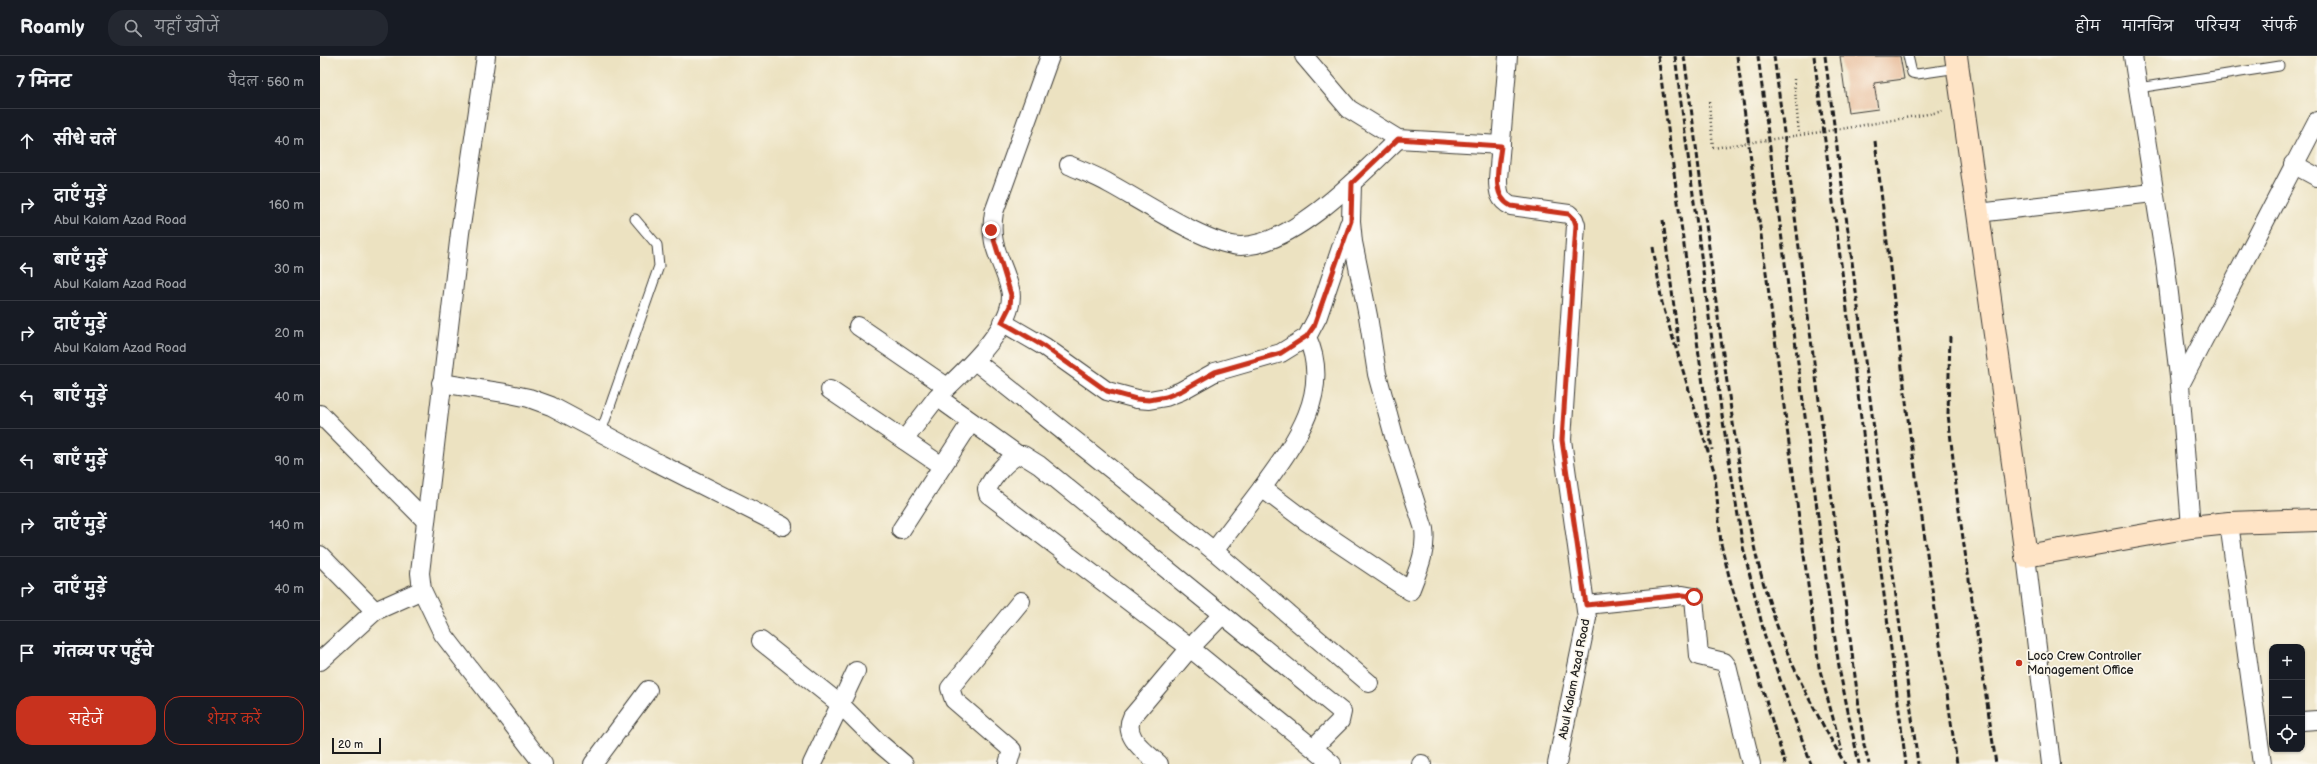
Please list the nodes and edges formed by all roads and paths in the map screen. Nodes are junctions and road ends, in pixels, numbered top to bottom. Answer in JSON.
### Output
{"nodes":[{"id":1,"x":486,"y":56,"type":"edge"},
{"id":2,"x":1050,"y":56,"type":"edge"},
{"id":3,"x":1304,"y":56,"type":"edge"},
{"id":4,"x":1508,"y":56,"type":"edge"},
{"id":5,"x":1908,"y":56,"type":"edge"},
{"id":6,"x":2133,"y":56,"type":"edge"},
{"id":7,"x":1957,"y":62,"type":"edge"},
{"id":8,"x":2279,"y":66,"type":"dead end"},
{"id":9,"x":1794,"y":78,"type":"dead end"},
{"id":10,"x":2138,"y":88,"type":"junction"},
{"id":11,"x":1709,"y":102,"type":"dead end"},
{"id":12,"x":1964,"y":109,"type":"junction"},
{"id":13,"x":2317,"y":121,"type":"edge"},
{"id":14,"x":1799,"y":134,"type":"junction"},
{"id":15,"x":1398,"y":139,"type":"junction"},
{"id":16,"x":1501,"y":146,"type":"junction"},
{"id":17,"x":1068,"y":164,"type":"dead end"},
{"id":18,"x":2293,"y":164,"type":"junction"},
{"id":19,"x":2317,"y":177,"type":"edge"},
{"id":20,"x":1352,"y":183,"type":"junction"},
{"id":21,"x":2153,"y":193,"type":"junction"},
{"id":22,"x":1978,"y":213,"type":"junction"},
{"id":23,"x":635,"y":219,"type":"dead end"},
{"id":24,"x":1351,"y":221,"type":"junction"},
{"id":25,"x":1002,"y":322,"type":"junction"},
{"id":26,"x":858,"y":326,"type":"dead end"},
{"id":27,"x":1307,"y":336,"type":"junction"},
{"id":28,"x":974,"y":361,"type":"junction"},
{"id":29,"x":441,"y":383,"type":"junction"},
{"id":30,"x":2180,"y":385,"type":"junction"},
{"id":31,"x":830,"y":390,"type":"dead end"},
{"id":32,"x":942,"y":392,"type":"junction"},
{"id":33,"x":320,"y":414,"type":"edge"},
{"id":34,"x":971,"y":422,"type":"junction"},
{"id":35,"x":601,"y":432,"type":"junction"},
{"id":36,"x":904,"y":440,"type":"junction"},
{"id":37,"x":1018,"y":455,"type":"junction"},
{"id":38,"x":942,"y":466,"type":"junction"},
{"id":39,"x":1262,"y":488,"type":"junction"},
{"id":40,"x":2317,"y":520,"type":"edge"},
{"id":41,"x":426,"y":521,"type":"junction"},
{"id":42,"x":2229,"y":523,"type":"junction"},
{"id":43,"x":784,"y":526,"type":"dead end"},
{"id":44,"x":2192,"y":526,"type":"junction"},
{"id":45,"x":901,"y":530,"type":"dead end"},
{"id":46,"x":1214,"y":551,"type":"junction"},
{"id":47,"x":320,"y":555,"type":"edge"},
{"id":48,"x":2026,"y":556,"type":"junction"},
{"id":49,"x":422,"y":590,"type":"junction"},
{"id":50,"x":1021,"y":601,"type":"dead end"},
{"id":51,"x":1586,"y":605,"type":"junction"},
{"id":52,"x":375,"y":611,"type":"junction"},
{"id":53,"x":1222,"y":615,"type":"junction"},
{"id":54,"x":761,"y":641,"type":"dead end"},
{"id":55,"x":1190,"y":648,"type":"junction"},
{"id":56,"x":320,"y":661,"type":"edge"},
{"id":57,"x":856,"y":671,"type":"dead end"},
{"id":58,"x":1369,"y":683,"type":"dead end"},
{"id":59,"x":648,"y":690,"type":"dead end"},
{"id":60,"x":841,"y":705,"type":"junction"},
{"id":61,"x":2317,"y":720,"type":"edge"},
{"id":62,"x":2305,"y":721,"type":"edge"},
{"id":63,"x":2264,"y":723,"type":"edge"},
{"id":64,"x":1313,"y":748,"type":"junction"},
{"id":65,"x":543,"y":764,"type":"edge"},
{"id":66,"x":593,"y":764,"type":"edge"},
{"id":67,"x":812,"y":764,"type":"edge"},
{"id":68,"x":904,"y":764,"type":"edge"},
{"id":69,"x":1008,"y":764,"type":"edge"},
{"id":70,"x":1158,"y":764,"type":"edge"},
{"id":71,"x":1332,"y":764,"type":"edge"},
{"id":72,"x":1557,"y":764,"type":"edge"},
{"id":73,"x":1751,"y":764,"type":"edge"},
{"id":74,"x":2051,"y":764,"type":"edge"},
{"id":75,"x":2262,"y":764,"type":"edge"}],
"edges":[{"from":1,"to":29,"type":"street"},
{"from":2,"to":25,"type":"street"},
{"from":3,"to":15,"type":"street"},
{"from":4,"to":16,"type":"street","name":"Abul Kalam Azad Road"},
{"from":5,"to":7,"type":"lane"},
{"from":6,"to":10,"type":"street"},
{"from":7,"to":12,"type":"street"},
{"from":8,"to":10,"type":"lane"},
{"from":9,"to":14,"type":"path"},
{"from":10,"to":21,"type":"street"},
{"from":11,"to":14,"type":"path","bridge":true},
{"from":12,"to":14,"type":"path","bridge":true},
{"from":12,"to":22,"type":"street"},
{"from":13,"to":18,"type":"street"},
{"from":15,"to":16,"type":"street"},
{"from":15,"to":20,"type":"street"},
{"from":16,"to":51,"type":"street","name":"Abul Kalam Azad Road"},
{"from":17,"to":20,"type":"street"},
{"from":18,"to":19,"type":"street"},
{"from":18,"to":30,"type":"street"},
{"from":20,"to":24,"type":"street"},
{"from":21,"to":22,"type":"street"},
{"from":21,"to":30,"type":"street"},
{"from":22,"to":48,"type":"street"},
{"from":23,"to":35,"type":"lane"},
{"from":24,"to":27,"type":"street"},
{"from":24,"to":39,"type":"street"},
{"from":25,"to":27,"type":"street"},
{"from":25,"to":28,"type":"street"},
{"from":26,"to":32,"type":"street"},
{"from":27,"to":39,"type":"street"},
{"from":28,"to":32,"type":"street"},
{"from":28,"to":46,"type":"street"},
{"from":29,"to":35,"type":"street"},
{"from":29,"to":41,"type":"street"},
{"from":30,"to":44,"type":"street"},
{"from":31,"to":36,"type":"street"},
{"from":32,"to":34,"type":"street"},
{"from":32,"to":36,"type":"street"},
{"from":33,"to":41,"type":"street"},
{"from":34,"to":37,"type":"street"},
{"from":34,"to":38,"type":"street"},
{"from":35,"to":43,"type":"street"},
{"from":36,"to":38,"type":"street"},
{"from":37,"to":53,"type":"street"},
{"from":37,"to":55,"type":"street"},
{"from":38,"to":45,"type":"street"},
{"from":39,"to":46,"type":"street"},
{"from":40,"to":42,"type":"street"},
{"from":41,"to":49,"type":"street"},
{"from":42,"to":44,"type":"street"},
{"from":42,"to":63,"type":"street"},
{"from":44,"to":48,"type":"street"},
{"from":46,"to":58,"type":"street"},
{"from":47,"to":52,"type":"street"},
{"from":48,"to":74,"type":"street"},
{"from":49,"to":52,"type":"street"},
{"from":49,"to":65,"type":"street"},
{"from":50,"to":69,"type":"street"},
{"from":51,"to":72,"type":"street","name":"Abul Kalam Azad Road"},
{"from":51,"to":73,"type":"street"},
{"from":52,"to":56,"type":"street"},
{"from":53,"to":55,"type":"street"},
{"from":53,"to":64,"type":"street"},
{"from":54,"to":60,"type":"street"},
{"from":55,"to":64,"type":"street"},
{"from":55,"to":70,"type":"street"},
{"from":57,"to":60,"type":"street"},
{"from":59,"to":66,"type":"street"},
{"from":60,"to":67,"type":"street"},
{"from":60,"to":68,"type":"street"},
{"from":61,"to":62,"type":"street"},
{"from":63,"to":75,"type":"street"},
{"from":64,"to":71,"type":"street"}]}
